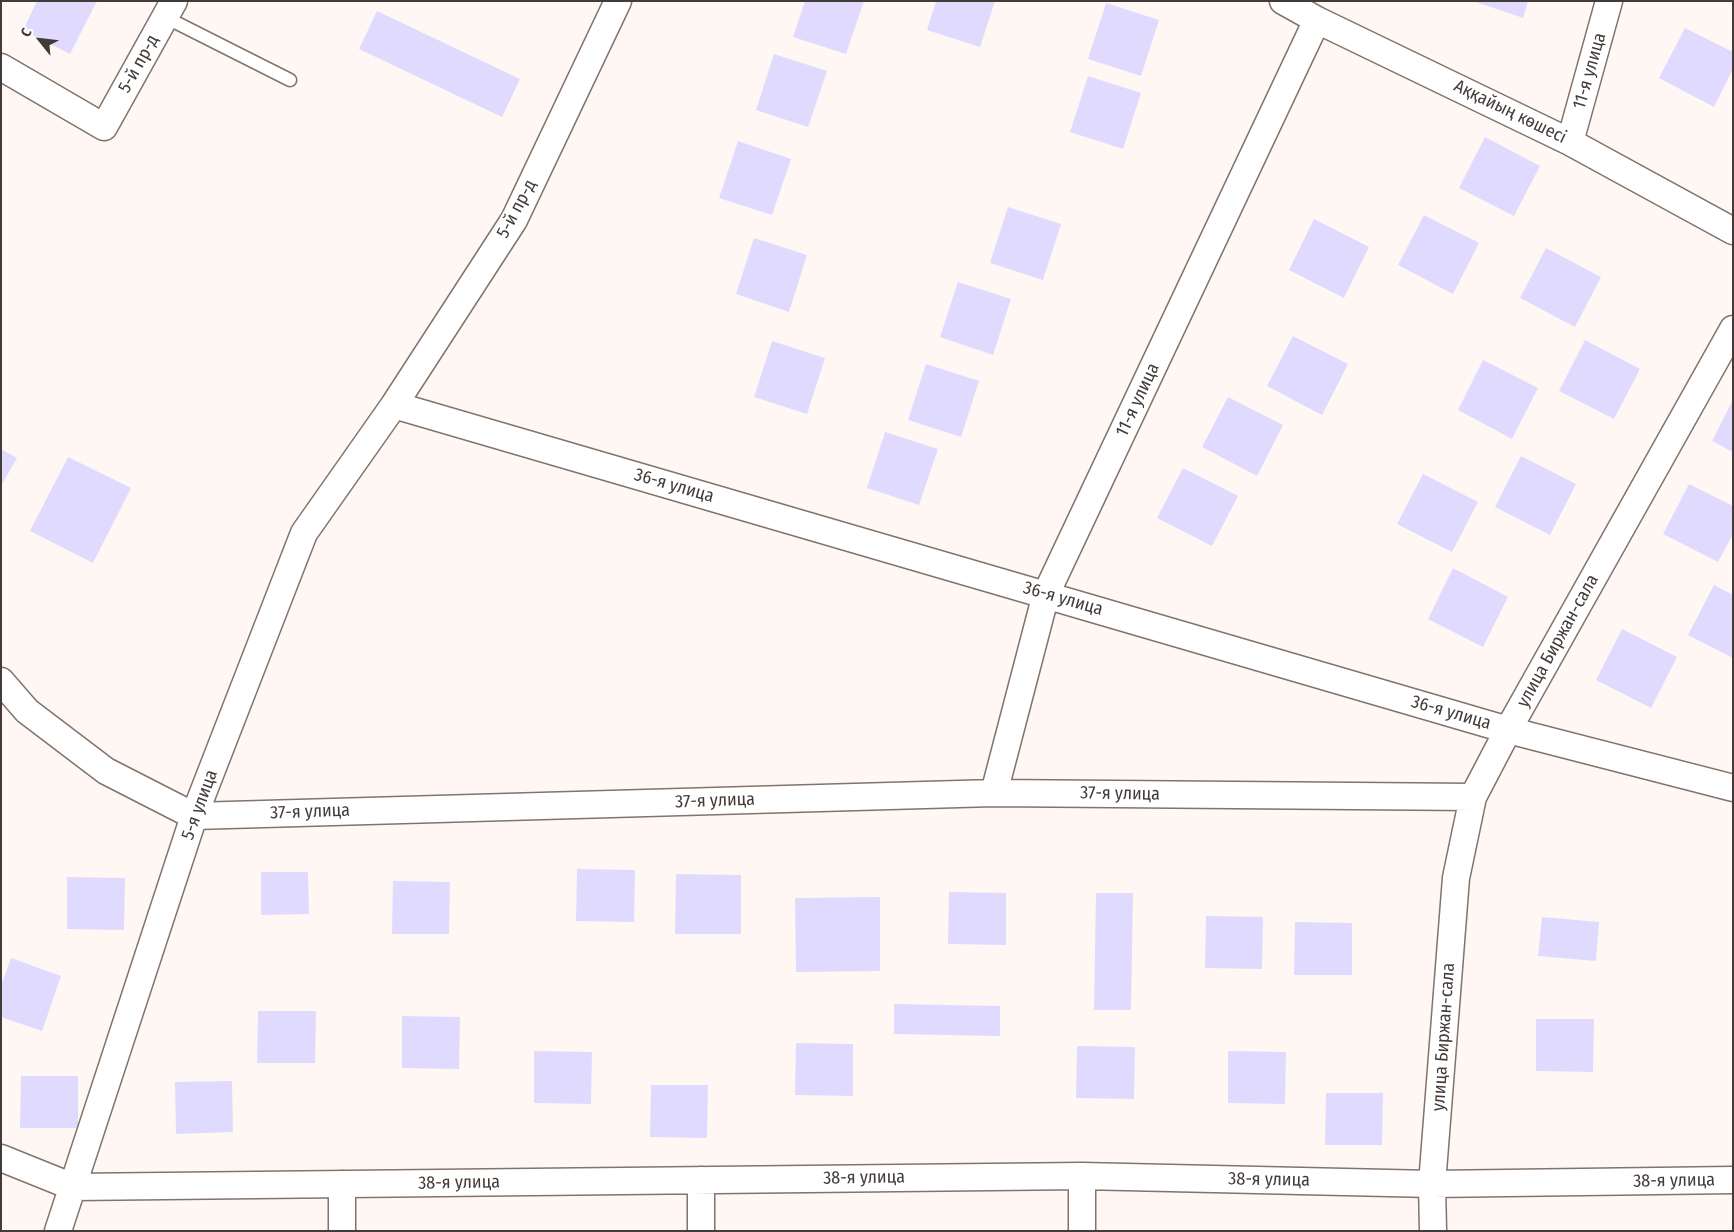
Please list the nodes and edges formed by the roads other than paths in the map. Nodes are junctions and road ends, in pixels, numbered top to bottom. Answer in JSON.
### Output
{"nodes":[{"id":1,"x":618,"y":1,"type":"edge"},
{"id":2,"x":1283,"y":1,"type":"edge"},
{"id":3,"x":1609,"y":1,"type":"edge"},
{"id":4,"x":169,"y":9,"type":"edge"},
{"id":5,"x":1317,"y":20,"type":"junction"},
{"id":6,"x":1,"y":66,"type":"edge"},
{"id":7,"x":290,"y":80,"type":"dead end"},
{"id":8,"x":1570,"y":142,"type":"junction"},
{"id":9,"x":1733,"y":231,"type":"edge"},
{"id":10,"x":1733,"y":329,"type":"edge"},
{"id":11,"x":394,"y":404,"type":"junction"},
{"id":12,"x":1046,"y":594,"type":"junction"},
{"id":13,"x":1,"y":681,"type":"edge"},
{"id":14,"x":1508,"y":730,"type":"junction"},
{"id":15,"x":1733,"y":788,"type":"edge"},
{"id":16,"x":994,"y":792,"type":"junction"},
{"id":17,"x":1473,"y":797,"type":"junction"},
{"id":18,"x":194,"y":816,"type":"junction"},
{"id":19,"x":1,"y":1158,"type":"edge"},
{"id":20,"x":1082,"y":1176,"type":"junction"},
{"id":21,"x":701,"y":1180,"type":"junction"},
{"id":22,"x":1733,"y":1180,"type":"edge"},
{"id":23,"x":342,"y":1184,"type":"junction"},
{"id":24,"x":1432,"y":1184,"type":"junction"},
{"id":25,"x":73,"y":1187,"type":"junction"},
{"id":26,"x":58,"y":1231,"type":"edge"},
{"id":27,"x":342,"y":1231,"type":"edge"},
{"id":28,"x":701,"y":1231,"type":"edge"},
{"id":29,"x":1082,"y":1231,"type":"edge"},
{"id":30,"x":1433,"y":1231,"type":"edge"}],
"edges":[{"from":1,"to":11,"type":"street","name":"5-й пр-д"},
{"from":2,"to":5,"type":"street","name":"Аққайың көшесі"},
{"from":3,"to":8,"type":"street","name":"11-я улица"},
{"from":4,"to":6,"type":"street","name":"5-й пр-д"},
{"from":4,"to":7,"type":"lane"},
{"from":5,"to":8,"type":"street","name":"Аққайың көшесі"},
{"from":5,"to":12,"type":"street","name":"11-я улица"},
{"from":8,"to":9,"type":"street","name":"Аққайың көшесі"},
{"from":10,"to":14,"type":"street","name":"улица Биржан-сала"},
{"from":11,"to":12,"type":"street","name":"36-я улица"},
{"from":11,"to":18,"type":"street","name":"5-я улица"},
{"from":12,"to":14,"type":"street","name":"36-я улица"},
{"from":12,"to":16,"type":"street","name":"11-я улица"},
{"from":13,"to":18,"type":"street","name":"37-я улица"},
{"from":14,"to":15,"type":"street","name":"36-я улица"},
{"from":14,"to":17,"type":"street","name":"улица Биржан-сала"},
{"from":16,"to":17,"type":"street","name":"37-я улица"},
{"from":16,"to":18,"type":"street","name":"37-я улица"},
{"from":17,"to":24,"type":"street","name":"улица Биржан-сала"},
{"from":18,"to":25,"type":"street","name":"5-я улица"},
{"from":19,"to":25,"type":"street","name":"38-я улица"},
{"from":20,"to":21,"type":"street","name":"38-я улица"},
{"from":20,"to":24,"type":"street","name":"38-я улица"},
{"from":20,"to":29,"type":"street"},
{"from":21,"to":23,"type":"street","name":"38-я улица"},
{"from":21,"to":28,"type":"street"},
{"from":22,"to":24,"type":"street","name":"38-я улица"},
{"from":23,"to":25,"type":"street","name":"38-я улица"},
{"from":23,"to":27,"type":"street"},
{"from":24,"to":30,"type":"street","name":"улица Биржан-сала"},
{"from":25,"to":26,"type":"street","name":"5-я улица"}]}
